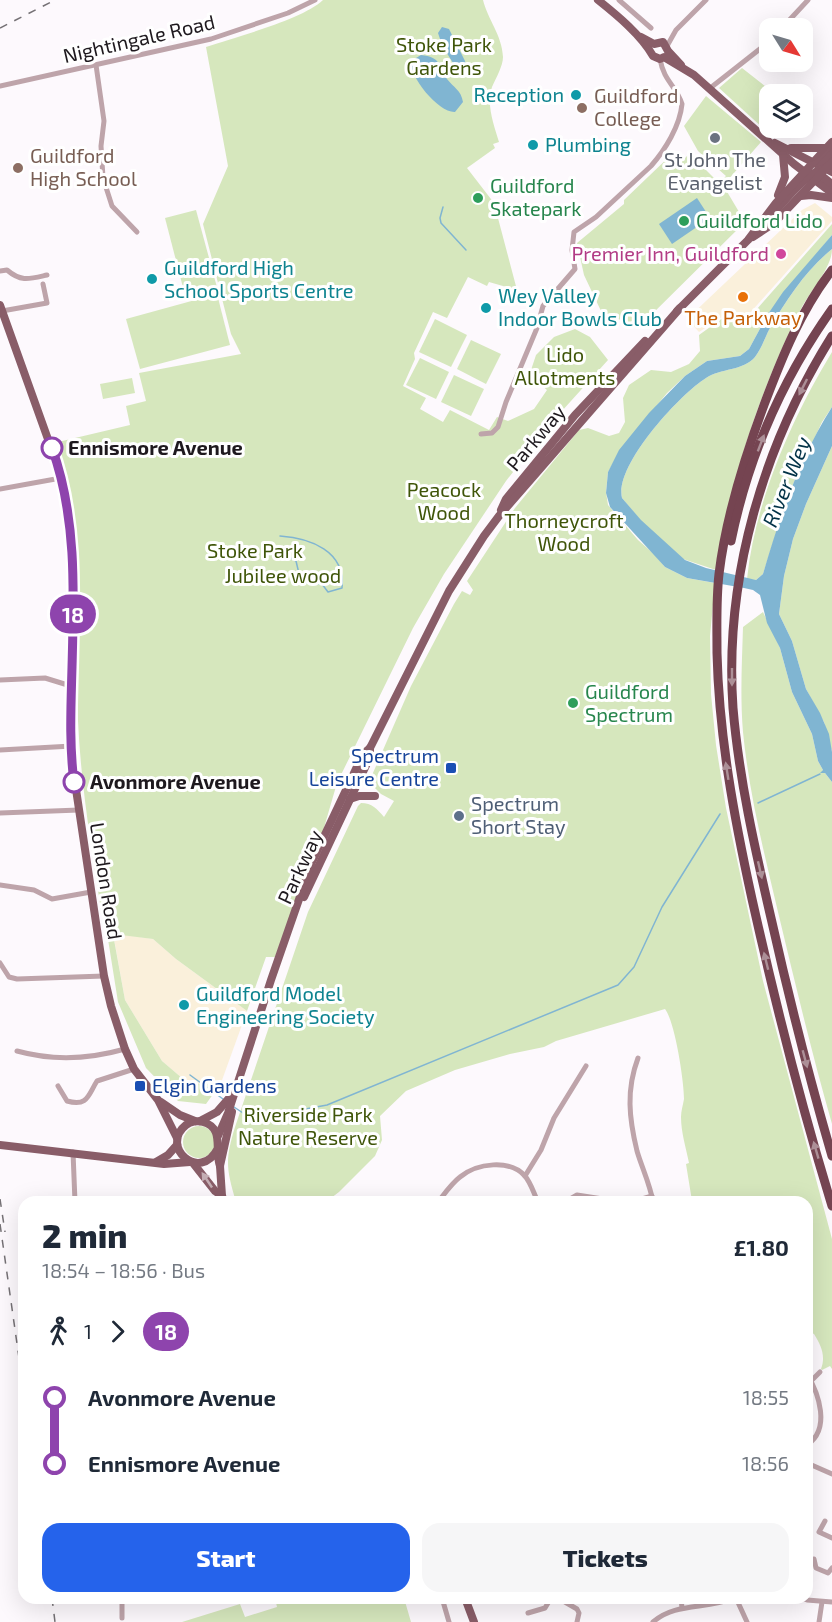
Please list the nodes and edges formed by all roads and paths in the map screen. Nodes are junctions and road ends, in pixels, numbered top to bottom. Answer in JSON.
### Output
{"nodes":[{"id":1,"x":315,"y":0,"type":"edge"},
{"id":2,"x":598,"y":0,"type":"edge"},
{"id":3,"x":619,"y":0,"type":"edge"},
{"id":4,"x":706,"y":0,"type":"edge"},
{"id":5,"x":808,"y":0,"type":"edge"},
{"id":6,"x":791,"y":18,"type":"edge"},
{"id":7,"x":651,"y":28,"type":"dead end"},
{"id":8,"x":759,"y":49,"type":"edge"},
{"id":9,"x":661,"y":50,"type":"junction"},
{"id":10,"x":96,"y":65,"type":"junction"},
{"id":11,"x":0,"y":86,"type":"edge"},
{"id":12,"x":709,"y":89,"type":"junction"},
{"id":13,"x":830,"y":147,"type":"edge"},
{"id":14,"x":785,"y":151,"type":"junction"},
{"id":15,"x":819,"y":170,"type":"edge"},
{"id":16,"x":832,"y":184,"type":"edge"},
{"id":17,"x":832,"y":193,"type":"edge"},
{"id":18,"x":801,"y":196,"type":"junction"},
{"id":19,"x":832,"y":198,"type":"edge"},
{"id":20,"x":776,"y":202,"type":"junction"},
{"id":21,"x":761,"y":223,"type":"junction"},
{"id":22,"x":137,"y":232,"type":"dead end"},
{"id":23,"x":748,"y":240,"type":"junction"},
{"id":24,"x":832,"y":270,"type":"edge"},
{"id":25,"x":0,"y":272,"type":"edge"},
{"id":26,"x":47,"y":275,"type":"dead end"},
{"id":27,"x":43,"y":284,"type":"dead end"},
{"id":28,"x":1,"y":308,"type":"edge"},
{"id":29,"x":832,"y":309,"type":"edge"},
{"id":30,"x":832,"y":336,"type":"edge"},
{"id":31,"x":482,"y":434,"type":"dead end"},
{"id":32,"x":61,"y":478,"type":"junction"},
{"id":33,"x":0,"y":489,"type":"edge"},
{"id":34,"x":724,"y":559,"type":"junction"},
{"id":35,"x":0,"y":680,"type":"edge"},
{"id":36,"x":71,"y":686,"type":"junction"},
{"id":37,"x":72,"y":746,"type":"junction"},
{"id":38,"x":369,"y":748,"type":"junction"},
{"id":39,"x":0,"y":750,"type":"edge"},
{"id":40,"x":375,"y":796,"type":"dead end"},
{"id":41,"x":350,"y":799,"type":"junction"},
{"id":42,"x":79,"y":810,"type":"junction"},
{"id":43,"x":0,"y":813,"type":"edge"},
{"id":44,"x":0,"y":885,"type":"edge"},
{"id":45,"x":91,"y":892,"type":"junction"},
{"id":46,"x":287,"y":934,"type":"junction"},
{"id":47,"x":0,"y":963,"type":"edge"},
{"id":48,"x":104,"y":976,"type":"junction"},
{"id":49,"x":125,"y":1049,"type":"junction"},
{"id":50,"x":17,"y":1051,"type":"dead end"},
{"id":51,"x":638,"y":1058,"type":"dead end"},
{"id":52,"x":586,"y":1066,"type":"dead end"},
{"id":53,"x":134,"y":1069,"type":"junction"},
{"id":54,"x":240,"y":1072,"type":"junction"},
{"id":55,"x":58,"y":1086,"type":"dead end"},
{"id":56,"x":158,"y":1100,"type":"junction"},
{"id":57,"x":198,"y":1121,"type":"junction"},
{"id":58,"x":218,"y":1136,"type":"junction"},
{"id":59,"x":177,"y":1141,"type":"junction"},
{"id":60,"x":0,"y":1145,"type":"edge"},
{"id":61,"x":218,"y":1148,"type":"junction"},
{"id":62,"x":73,"y":1152,"type":"junction"},
{"id":63,"x":832,"y":1156,"type":"edge"},
{"id":64,"x":156,"y":1162,"type":"junction"},
{"id":65,"x":192,"y":1162,"type":"junction"},
{"id":66,"x":220,"y":1166,"type":"junction"},
{"id":67,"x":525,"y":1176,"type":"junction"},
{"id":68,"x":75,"y":1196,"type":"edge"},
{"id":69,"x":221,"y":1196,"type":"edge"},
{"id":70,"x":224,"y":1196,"type":"edge"},
{"id":71,"x":443,"y":1196,"type":"edge"},
{"id":72,"x":535,"y":1196,"type":"edge"},
{"id":73,"x":652,"y":1196,"type":"edge"},
{"id":74,"x":832,"y":1206,"type":"edge"},
{"id":75,"x":820,"y":1372,"type":"dead end"},
{"id":76,"x":813,"y":1379,"type":"edge"},
{"id":77,"x":813,"y":1387,"type":"edge"},
{"id":78,"x":813,"y":1438,"type":"edge"},
{"id":79,"x":813,"y":1466,"type":"edge"},
{"id":80,"x":832,"y":1474,"type":"edge"},
{"id":81,"x":825,"y":1521,"type":"dead end"},
{"id":82,"x":832,"y":1538,"type":"edge"},
{"id":83,"x":814,"y":1559,"type":"dead end"},
{"id":84,"x":832,"y":1568,"type":"edge"},
{"id":85,"x":813,"y":1601,"type":"edge"},
{"id":86,"x":822,"y":1602,"type":"junction"},
{"id":87,"x":832,"y":1602,"type":"edge"},
{"id":88,"x":122,"y":1604,"type":"edge"},
{"id":89,"x":444,"y":1604,"type":"edge"},
{"id":90,"x":467,"y":1604,"type":"edge"},
{"id":91,"x":547,"y":1604,"type":"edge"},
{"id":92,"x":568,"y":1604,"type":"edge"},
{"id":93,"x":682,"y":1604,"type":"edge"},
{"id":94,"x":716,"y":1604,"type":"edge"},
{"id":95,"x":738,"y":1604,"type":"edge"},
{"id":96,"x":682,"y":1608,"type":"junction"},
{"id":97,"x":528,"y":1613,"type":"dead end"},
{"id":98,"x":123,"y":1618,"type":"dead end"},
{"id":99,"x":449,"y":1622,"type":"edge"},
{"id":100,"x":474,"y":1622,"type":"edge"},
{"id":101,"x":577,"y":1622,"type":"edge"},
{"id":102,"x":653,"y":1622,"type":"edge"},
{"id":103,"x":747,"y":1622,"type":"edge"},
{"id":104,"x":819,"y":1622,"type":"edge"}],
"edges":[{"from":1,"to":10,"type":"street","name":"Nightingale Road"},
{"from":2,"to":9,"type":"main road"},
{"from":3,"to":7,"type":"street"},
{"from":4,"to":9,"type":"street"},
{"from":5,"to":6,"type":"street"},
{"from":8,"to":12,"type":"street"},
{"from":9,"to":12,"type":"main road"},
{"from":9,"to":31,"type":"street"},
{"from":10,"to":11,"type":"street","name":"Nightingale Road"},
{"from":10,"to":22,"type":"street"},
{"from":12,"to":14,"type":"main road"},
{"from":13,"to":14,"type":"main road"},
{"from":13,"to":15,"type":"main road"},
{"from":14,"to":15,"type":"main road"},
{"from":14,"to":15,"type":"main road"},
{"from":14,"to":20,"type":"main road"},
{"from":15,"to":16,"type":"main road"},
{"from":15,"to":17,"type":"main road"},
{"from":15,"to":18,"type":"main road","name":"Parkway"},
{"from":15,"to":20,"type":"main road","name":"Parkway"},
{"from":15,"to":21,"type":"main road"},
{"from":18,"to":19,"type":"main road"},
{"from":18,"to":23,"type":"main road","name":"Parkway"},
{"from":20,"to":21,"type":"main road","name":"Parkway"},
{"from":21,"to":23,"type":"main road","name":"Parkway"},
{"from":23,"to":38,"type":"main road","name":"Parkway"},
{"from":24,"to":34,"type":"highway"},
{"from":25,"to":26,"type":"street"},
{"from":27,"to":28,"type":"street"},
{"from":28,"to":32,"type":"main road","name":"London Road"},
{"from":34,"to":29,"type":"highway","one_way":true},
{"from":30,"to":63,"type":"highway","one_way":true},
{"from":32,"to":33,"type":"street"},
{"from":32,"to":36,"type":"main road","name":"London Road"},
{"from":74,"to":34,"type":"highway","one_way":true},
{"from":35,"to":36,"type":"street"},
{"from":36,"to":37,"type":"main road","name":"London Road"},
{"from":37,"to":39,"type":"street"},
{"from":37,"to":42,"type":"main road","name":"London Road"},
{"from":38,"to":41,"type":"main road","name":"Parkway"},
{"from":38,"to":46,"type":"main road","name":"Parkway"},
{"from":40,"to":41,"type":"main road"},
{"from":41,"to":46,"type":"main road","name":"Parkway"},
{"from":42,"to":43,"type":"street"},
{"from":42,"to":45,"type":"main road","name":"London Road"},
{"from":44,"to":45,"type":"street"},
{"from":45,"to":48,"type":"main road","name":"London Road"},
{"from":46,"to":54,"type":"main road","name":"Parkway"},
{"from":47,"to":48,"type":"street"},
{"from":48,"to":49,"type":"main road","name":"London Road"},
{"from":49,"to":50,"type":"street"},
{"from":49,"to":53,"type":"main road","name":"London Road"},
{"from":51,"to":73,"type":"street"},
{"from":52,"to":67,"type":"street"},
{"from":53,"to":55,"type":"street"},
{"from":53,"to":56,"type":"main road","name":"London Road"},
{"from":54,"to":57,"type":"main road"},
{"from":54,"to":58,"type":"main road"},
{"from":54,"to":66,"type":"main road"},
{"from":56,"to":57,"type":"main road","name":"London Road"},
{"from":56,"to":59,"type":"main road","name":"London Road"},
{"from":57,"to":58,"type":"main road"},
{"from":57,"to":59,"type":"main road"},
{"from":58,"to":61,"type":"main road"},
{"from":59,"to":64,"type":"main road"},
{"from":59,"to":65,"type":"main road"},
{"from":60,"to":62,"type":"main road"},
{"from":61,"to":65,"type":"main road"},
{"from":61,"to":66,"type":"main road"},
{"from":62,"to":64,"type":"main road"},
{"from":62,"to":68,"type":"street"},
{"from":64,"to":65,"type":"main road"},
{"from":69,"to":65,"type":"main road","one_way":true},
{"from":66,"to":70,"type":"main road"},
{"from":67,"to":71,"type":"street"},
{"from":67,"to":72,"type":"street"},
{"from":75,"to":76,"type":"street"},
{"from":77,"to":78,"type":"street"},
{"from":79,"to":80,"type":"street"},
{"from":81,"to":82,"type":"street"},
{"from":83,"to":84,"type":"street"},
{"from":85,"to":86,"type":"street"},
{"from":86,"to":87,"type":"street"},
{"from":86,"to":104,"type":"street"},
{"from":88,"to":98,"type":"street"},
{"from":89,"to":99,"type":"street"},
{"from":90,"to":100,"type":"main road"},
{"from":91,"to":97,"type":"street"},
{"from":92,"to":101,"type":"street"},
{"from":93,"to":96,"type":"street"},
{"from":94,"to":96,"type":"street"},
{"from":95,"to":103,"type":"street"},
{"from":96,"to":102,"type":"street"}]}
